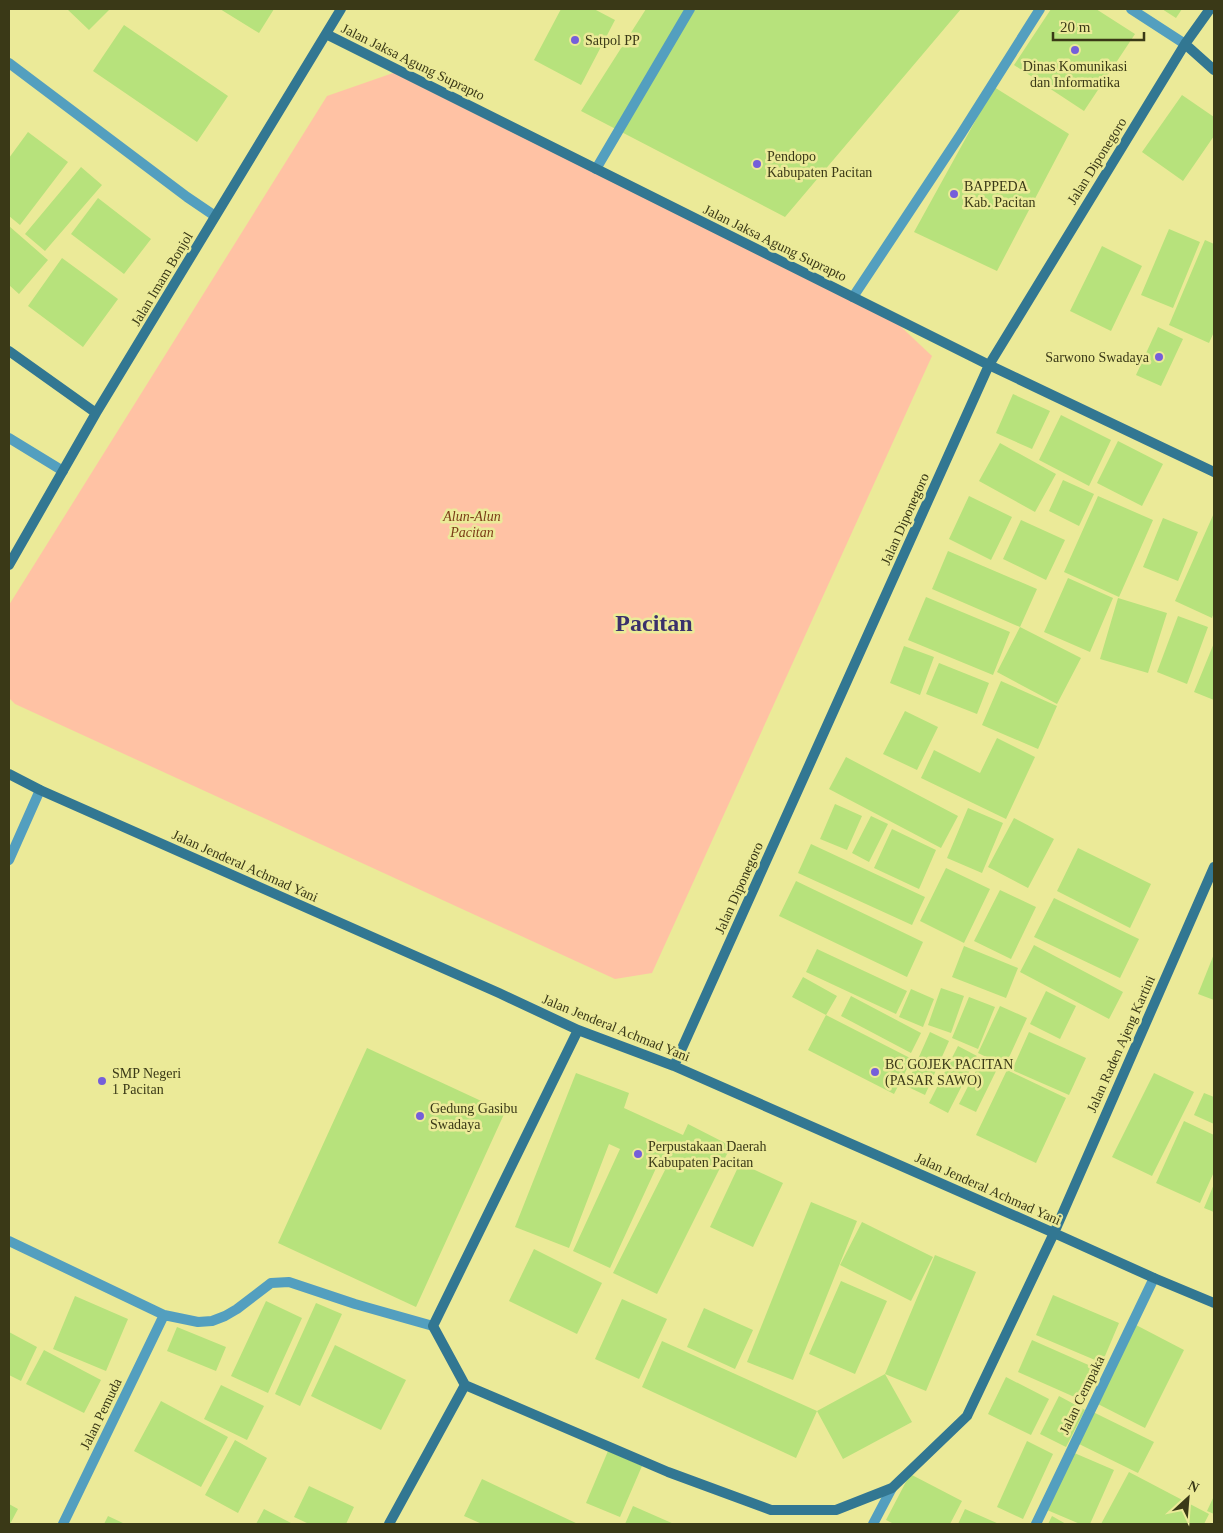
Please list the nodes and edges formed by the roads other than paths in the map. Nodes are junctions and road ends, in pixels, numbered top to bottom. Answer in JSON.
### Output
{"nodes":[{"id":1,"x":341,"y":9,"type":"edge"},
{"id":2,"x":690,"y":9,"type":"edge"},
{"id":3,"x":1040,"y":9,"type":"edge"},
{"id":4,"x":1131,"y":9,"type":"edge"},
{"id":5,"x":1210,"y":9,"type":"edge"},
{"id":6,"x":326,"y":34,"type":"junction"},
{"id":7,"x":1185,"y":44,"type":"junction"},
{"id":8,"x":9,"y":63,"type":"edge"},
{"id":9,"x":1214,"y":70,"type":"edge"},
{"id":10,"x":596,"y":169,"type":"junction"},
{"id":11,"x":215,"y":216,"type":"junction"},
{"id":12,"x":853,"y":297,"type":"junction"},
{"id":13,"x":9,"y":351,"type":"edge"},
{"id":14,"x":988,"y":365,"type":"junction"},
{"id":15,"x":96,"y":413,"type":"junction"},
{"id":16,"x":9,"y":438,"type":"edge"},
{"id":17,"x":63,"y":471,"type":"junction"},
{"id":18,"x":1214,"y":472,"type":"edge"},
{"id":19,"x":9,"y":565,"type":"edge"},
{"id":20,"x":9,"y":774,"type":"edge"},
{"id":21,"x":40,"y":790,"type":"junction"},
{"id":22,"x":9,"y":860,"type":"edge"},
{"id":23,"x":1214,"y":867,"type":"edge"},
{"id":24,"x":578,"y":1030,"type":"junction"},
{"id":25,"x":674,"y":1066,"type":"junction"},
{"id":26,"x":1054,"y":1232,"type":"junction"},
{"id":27,"x":9,"y":1241,"type":"edge"},
{"id":28,"x":1154,"y":1278,"type":"junction"},
{"id":29,"x":1214,"y":1303,"type":"edge"},
{"id":30,"x":164,"y":1315,"type":"junction"},
{"id":31,"x":433,"y":1326,"type":"junction"},
{"id":32,"x":465,"y":1385,"type":"junction"},
{"id":33,"x":892,"y":1488,"type":"junction"},
{"id":34,"x":63,"y":1524,"type":"edge"},
{"id":35,"x":389,"y":1524,"type":"edge"},
{"id":36,"x":873,"y":1524,"type":"edge"},
{"id":37,"x":1036,"y":1524,"type":"edge"}],
"edges":[{"from":1,"to":6,"type":"main road","name":"Jalan Imam Bonjol"},
{"from":2,"to":10,"type":"street"},
{"from":3,"to":12,"type":"street"},
{"from":4,"to":7,"type":"street"},
{"from":5,"to":7,"type":"main road","name":"Jalan Diponegoro"},
{"from":6,"to":10,"type":"main road","name":"Jalan Jaksa Agung Suprapto"},
{"from":6,"to":11,"type":"main road","name":"Jalan Imam Bonjol"},
{"from":7,"to":9,"type":"main road"},
{"from":7,"to":14,"type":"main road","name":"Jalan Diponegoro"},
{"from":8,"to":11,"type":"street"},
{"from":10,"to":12,"type":"main road","name":"Jalan Jaksa Agung Suprapto"},
{"from":11,"to":15,"type":"main road","name":"Jalan Imam Bonjol"},
{"from":12,"to":14,"type":"main road","name":"Jalan Jaksa Agung Suprapto"},
{"from":13,"to":15,"type":"main road"},
{"from":14,"to":18,"type":"main road","name":"Jalan Jaksa Agung Suprapto"},
{"from":14,"to":25,"type":"main road","name":"Jalan Diponegoro"},
{"from":15,"to":17,"type":"main road","name":"Jalan Imam Bonjol"},
{"from":16,"to":17,"type":"street"},
{"from":17,"to":19,"type":"main road","name":"Jalan Imam Bonjol"},
{"from":20,"to":21,"type":"main road","name":"Jalan Jenderal Achmad Yani"},
{"from":21,"to":22,"type":"street"},
{"from":21,"to":24,"type":"main road","name":"Jalan Jenderal Achmad Yani"},
{"from":23,"to":26,"type":"main road","name":"Jalan Raden Ajeng Kartini"},
{"from":24,"to":25,"type":"main road","name":"Jalan Jenderal Achmad Yani"},
{"from":24,"to":31,"type":"main road"},
{"from":25,"to":26,"type":"main road","name":"Jalan Jenderal Achmad Yani"},
{"from":26,"to":28,"type":"main road","name":"Jalan Jenderal Achmad Yani"},
{"from":26,"to":33,"type":"main road","name":"Jalan Raden Ajeng Kartini"},
{"from":27,"to":30,"type":"street"},
{"from":28,"to":29,"type":"main road","name":"Jalan Jenderal Achmad Yani"},
{"from":28,"to":37,"type":"street","name":"Jalan Cempaka"},
{"from":30,"to":31,"type":"street"},
{"from":30,"to":34,"type":"street","name":"Jalan Pemuda"},
{"from":31,"to":32,"type":"main road"},
{"from":32,"to":33,"type":"main road"},
{"from":32,"to":35,"type":"main road"},
{"from":33,"to":36,"type":"street"}]}
